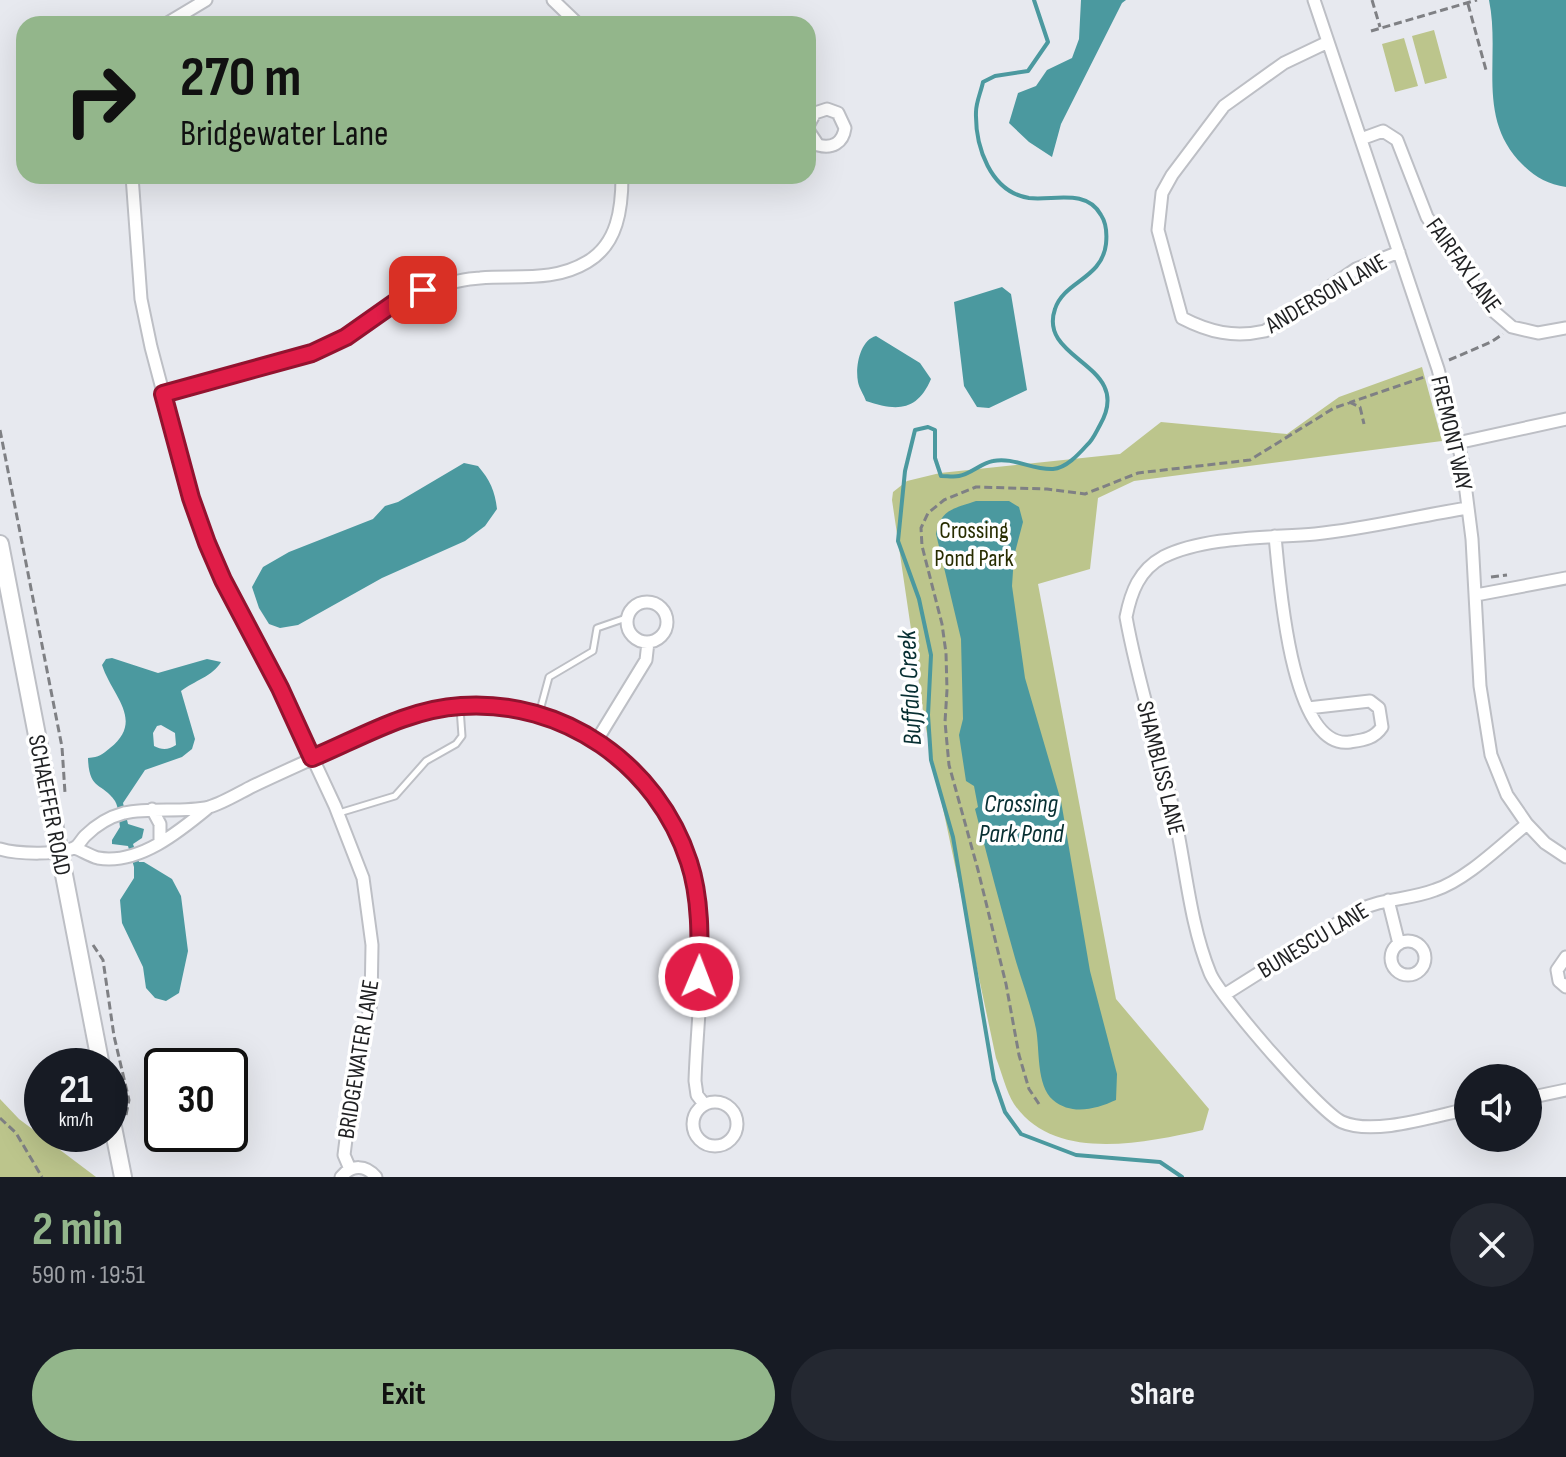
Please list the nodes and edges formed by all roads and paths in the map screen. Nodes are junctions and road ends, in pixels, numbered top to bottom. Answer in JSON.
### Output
{"nodes":[{"id":1,"x":206,"y":0,"type":"edge"},
{"id":2,"x":553,"y":0,"type":"edge"},
{"id":3,"x":1314,"y":0,"type":"edge"},
{"id":4,"x":1372,"y":0,"type":"edge"},
{"id":5,"x":1477,"y":0,"type":"edge"},
{"id":6,"x":1468,"y":4,"type":"junction"},
{"id":7,"x":179,"y":16,"type":"edge"},
{"id":8,"x":570,"y":16,"type":"edge"},
{"id":9,"x":1380,"y":28,"type":"junction"},
{"id":10,"x":1371,"y":31,"type":"dead end"},
{"id":11,"x":1328,"y":42,"type":"junction"},
{"id":12,"x":1486,"y":70,"type":"dead end"},
{"id":13,"x":1361,"y":139,"type":"junction"},
{"id":14,"x":133,"y":184,"type":"edge"},
{"id":15,"x":622,"y":184,"type":"edge"},
{"id":16,"x":1399,"y":252,"type":"junction"},
{"id":17,"x":1512,"y":327,"type":"junction"},
{"id":18,"x":1566,"y":328,"type":"edge"},
{"id":19,"x":1437,"y":367,"type":"junction"},
{"id":20,"x":163,"y":394,"type":"junction"},
{"id":21,"x":1349,"y":402,"type":"junction"},
{"id":22,"x":1566,"y":419,"type":"edge"},
{"id":23,"x":1364,"y":424,"type":"dead end"},
{"id":24,"x":0,"y":430,"type":"edge"},
{"id":25,"x":1457,"y":443,"type":"junction"},
{"id":26,"x":1468,"y":508,"type":"junction"},
{"id":27,"x":1275,"y":536,"type":"junction"},
{"id":28,"x":0,"y":544,"type":"edge"},
{"id":29,"x":1566,"y":578,"type":"edge"},
{"id":30,"x":1476,"y":595,"type":"junction"},
{"id":31,"x":626,"y":618,"type":"junction"},
{"id":32,"x":648,"y":642,"type":"junction"},
{"id":33,"x":460,"y":706,"type":"junction"},
{"id":34,"x":1308,"y":708,"type":"junction"},
{"id":35,"x":539,"y":714,"type":"junction"},
{"id":36,"x":597,"y":740,"type":"junction"},
{"id":37,"x":312,"y":758,"type":"junction"},
{"id":38,"x":65,"y":798,"type":"dead end"},
{"id":39,"x":209,"y":807,"type":"junction"},
{"id":40,"x":152,"y":809,"type":"junction"},
{"id":41,"x":338,"y":813,"type":"junction"},
{"id":42,"x":1527,"y":824,"type":"junction"},
{"id":43,"x":160,"y":842,"type":"junction"},
{"id":44,"x":0,"y":849,"type":"edge"},
{"id":45,"x":67,"y":849,"type":"junction"},
{"id":46,"x":1566,"y":857,"type":"edge"},
{"id":47,"x":1388,"y":900,"type":"junction"},
{"id":48,"x":85,"y":940,"type":"dead end"},
{"id":49,"x":1399,"y":944,"type":"dead end"},
{"id":50,"x":1566,"y":957,"type":"edge"},
{"id":51,"x":1566,"y":987,"type":"edge"},
{"id":52,"x":1224,"y":995,"type":"junction"},
{"id":53,"x":98,"y":1048,"type":"edge"},
{"id":54,"x":117,"y":1048,"type":"edge"},
{"id":55,"x":1566,"y":1090,"type":"edge"},
{"id":56,"x":1542,"y":1095,"type":"edge"},
{"id":57,"x":704,"y":1104,"type":"junction"},
{"id":58,"x":1039,"y":1104,"type":"dead end"},
{"id":59,"x":1454,"y":1112,"type":"edge"},
{"id":60,"x":0,"y":1118,"type":"edge"},
{"id":61,"x":121,"y":1152,"type":"edge"},
{"id":62,"x":346,"y":1173,"type":"edge"},
{"id":63,"x":42,"y":1177,"type":"edge"},
{"id":64,"x":123,"y":1177,"type":"edge"},
{"id":65,"x":376,"y":1177,"type":"edge"}],
"edges":[{"from":1,"to":7,"type":"street"},
{"from":2,"to":8,"type":"street"},
{"from":3,"to":11,"type":"street","name":"FREMONT WAY"},
{"from":4,"to":9,"type":"path"},
{"from":5,"to":6,"type":"path"},
{"from":6,"to":9,"type":"path"},
{"from":6,"to":12,"type":"path"},
{"from":9,"to":10,"type":"path"},
{"from":11,"to":13,"type":"street","name":"FREMONT WAY"},
{"from":11,"to":16,"type":"street","name":"ANDERSON LANE"},
{"from":13,"to":16,"type":"street","name":"FREMONT WAY"},
{"from":13,"to":17,"type":"street","name":"FAIRFAX LANE"},
{"from":14,"to":20,"type":"street","name":"BRIDGEWATER LANE"},
{"from":15,"to":20,"type":"street"},
{"from":16,"to":19,"type":"street","name":"FREMONT WAY"},
{"from":17,"to":18,"type":"street","name":"FAIRFAX LANE"},
{"from":17,"to":19,"type":"path"},
{"from":19,"to":21,"type":"path"},
{"from":19,"to":25,"type":"street","name":"FREMONT WAY"},
{"from":20,"to":37,"type":"street","name":"BRIDGEWATER LANE"},
{"from":21,"to":23,"type":"path"},
{"from":21,"to":58,"type":"path"},
{"from":22,"to":25,"type":"street"},
{"from":24,"to":38,"type":"path"},
{"from":25,"to":26,"type":"street","name":"FREMONT WAY"},
{"from":26,"to":27,"type":"street","name":"SHAMBLISS LANE"},
{"from":26,"to":30,"type":"street","name":"FREMONT WAY"},
{"from":27,"to":34,"type":"street"},
{"from":27,"to":52,"type":"street","name":"SHAMBLISS LANE"},
{"from":28,"to":45,"type":"street","name":"SCHAEFFER ROAD"},
{"from":29,"to":30,"type":"street"},
{"from":30,"to":42,"type":"street","name":"FREMONT WAY"},
{"from":31,"to":32,"type":"street"},
{"from":31,"to":32,"type":"street"},
{"from":31,"to":35,"type":"lane"},
{"from":32,"to":36,"type":"street"},
{"from":33,"to":35,"type":"street"},
{"from":33,"to":37,"type":"street"},
{"from":33,"to":41,"type":"lane"},
{"from":34,"to":34,"type":"street"},
{"from":35,"to":36,"type":"street"},
{"from":36,"to":57,"type":"street"},
{"from":37,"to":39,"type":"street"},
{"from":37,"to":41,"type":"street","name":"BRIDGEWATER LANE"},
{"from":39,"to":40,"type":"street"},
{"from":39,"to":43,"type":"street"},
{"from":40,"to":43,"type":"street"},
{"from":40,"to":45,"type":"street"},
{"from":41,"to":62,"type":"street","name":"BRIDGEWATER LANE"},
{"from":42,"to":46,"type":"street","name":"FREMONT WAY"},
{"from":42,"to":47,"type":"street","name":"BUNESCU LANE"},
{"from":43,"to":45,"type":"street"},
{"from":44,"to":45,"type":"street"},
{"from":45,"to":53,"type":"street","name":"SCHAEFFER ROAD"},
{"from":47,"to":49,"type":"street"},
{"from":47,"to":52,"type":"street","name":"BUNESCU LANE"},
{"from":48,"to":54,"type":"path"},
{"from":50,"to":51,"type":"street"},
{"from":52,"to":59,"type":"street","name":"SHAMBLISS LANE"},
{"from":55,"to":56,"type":"street"},
{"from":57,"to":57,"type":"street"},
{"from":60,"to":63,"type":"path"},
{"from":61,"to":64,"type":"street"},
{"from":62,"to":65,"type":"street"}]}
